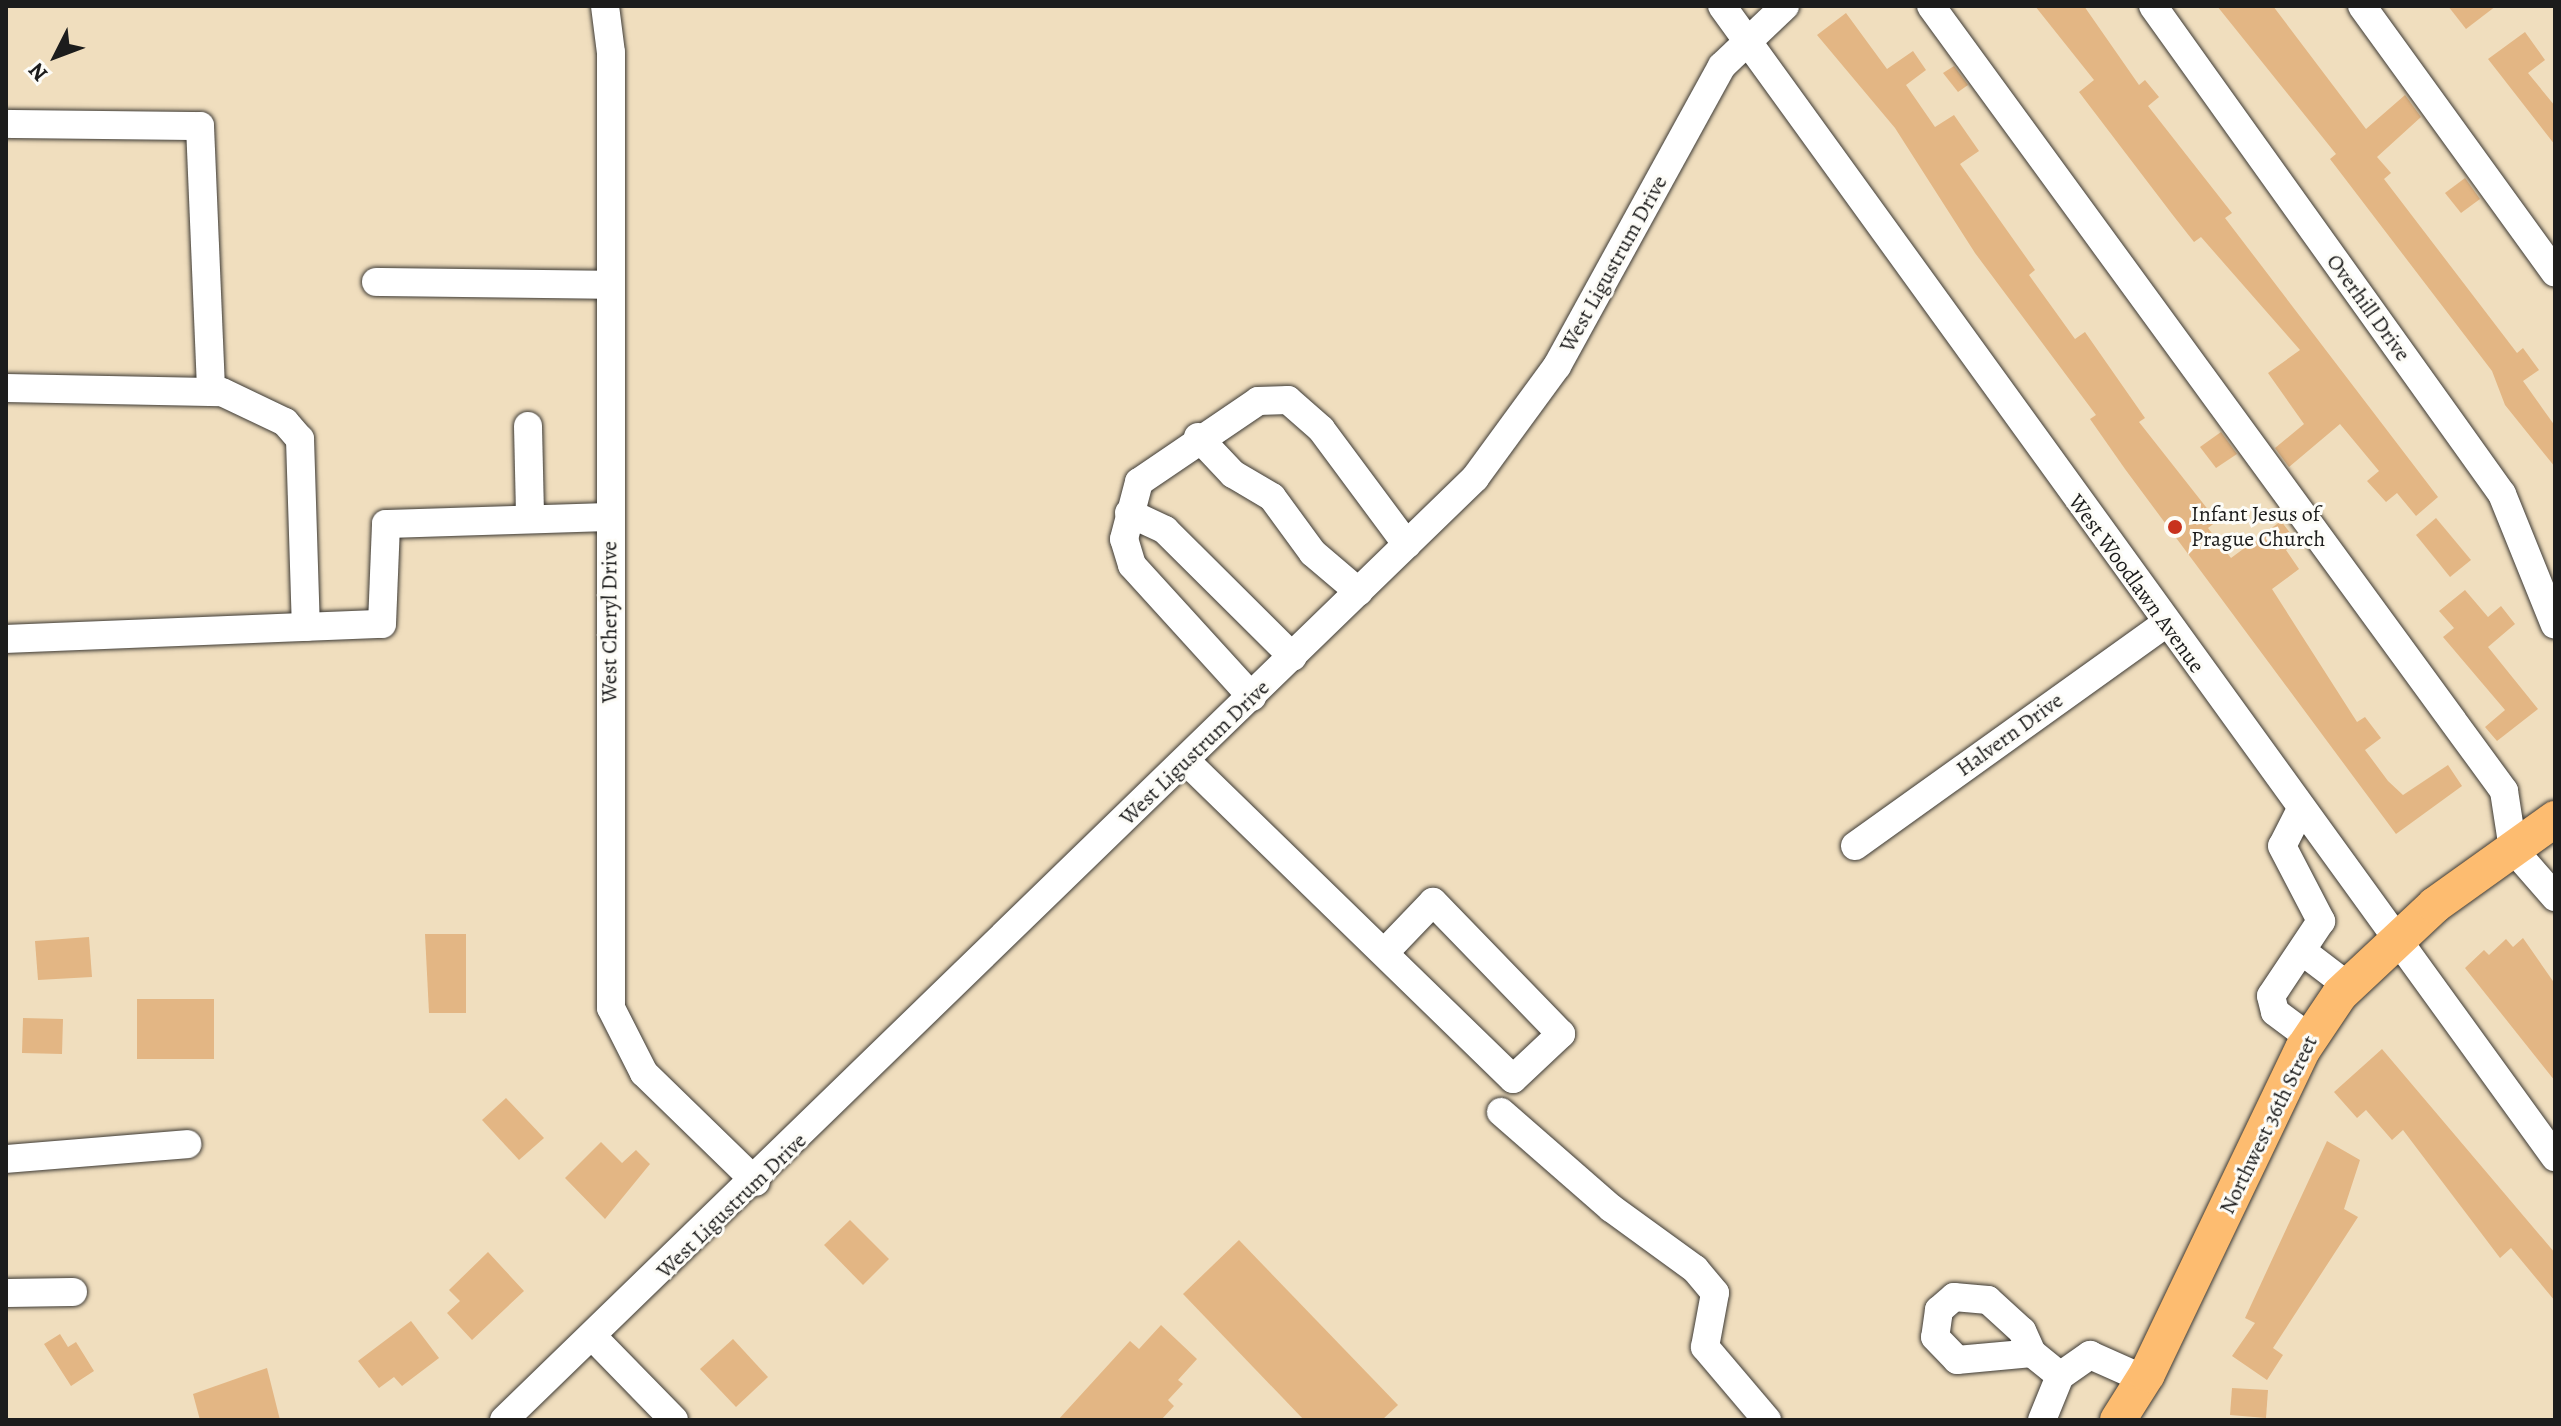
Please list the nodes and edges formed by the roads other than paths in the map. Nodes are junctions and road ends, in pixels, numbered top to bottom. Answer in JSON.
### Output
{"nodes":[{"id":1,"x":605,"y":6,"type":"edge"},
{"id":2,"x":1722,"y":6,"type":"edge"},
{"id":3,"x":1785,"y":6,"type":"edge"},
{"id":4,"x":1931,"y":6,"type":"edge"},
{"id":5,"x":2153,"y":6,"type":"edge"},
{"id":6,"x":2362,"y":6,"type":"edge"},
{"id":7,"x":1746,"y":39,"type":"junction"},
{"id":8,"x":6,"y":124,"type":"edge"},
{"id":9,"x":2555,"y":273,"type":"edge"},
{"id":10,"x":376,"y":282,"type":"dead end"},
{"id":11,"x":610,"y":285,"type":"junction"},
{"id":12,"x":6,"y":388,"type":"edge"},
{"id":13,"x":211,"y":391,"type":"junction"},
{"id":14,"x":528,"y":426,"type":"dead end"},
{"id":15,"x":1198,"y":437,"type":"junction"},
{"id":16,"x":1129,"y":513,"type":"junction"},
{"id":17,"x":530,"y":517,"type":"junction"},
{"id":18,"x":610,"y":517,"type":"junction"},
{"id":19,"x":1407,"y":545,"type":"junction"},
{"id":20,"x":1359,"y":592,"type":"junction"},
{"id":21,"x":2165,"y":624,"type":"junction"},
{"id":22,"x":2555,"y":625,"type":"edge"},
{"id":23,"x":306,"y":627,"type":"junction"},
{"id":24,"x":6,"y":639,"type":"edge"},
{"id":25,"x":1293,"y":657,"type":"junction"},
{"id":26,"x":1252,"y":697,"type":"junction"},
{"id":27,"x":1186,"y":761,"type":"junction"},
{"id":28,"x":2300,"y":811,"type":"junction"},
{"id":29,"x":2555,"y":819,"type":"edge"},
{"id":30,"x":1855,"y":846,"type":"dead end"},
{"id":31,"x":2513,"y":849,"type":"junction"},
{"id":32,"x":2555,"y":897,"type":"edge"},
{"id":33,"x":2394,"y":942,"type":"junction"},
{"id":34,"x":2302,"y":951,"type":"junction"},
{"id":35,"x":1385,"y":952,"type":"junction"},
{"id":36,"x":2348,"y":986,"type":"junction"},
{"id":37,"x":2310,"y":1038,"type":"junction"},
{"id":38,"x":1501,"y":1112,"type":"dead end"},
{"id":39,"x":187,"y":1144,"type":"dead end"},
{"id":40,"x":2555,"y":1157,"type":"edge"},
{"id":41,"x":6,"y":1159,"type":"edge"},
{"id":42,"x":756,"y":1182,"type":"junction"},
{"id":43,"x":73,"y":1292,"type":"dead end"},
{"id":44,"x":6,"y":1293,"type":"edge"},
{"id":45,"x":595,"y":1339,"type":"junction"},
{"id":46,"x":2032,"y":1353,"type":"dead end"},
{"id":47,"x":2060,"y":1376,"type":"junction"},
{"id":48,"x":2144,"y":1379,"type":"junction"},
{"id":49,"x":2124,"y":1418,"type":"edge"},
{"id":50,"x":504,"y":1420,"type":"edge"},
{"id":51,"x":674,"y":1420,"type":"edge"},
{"id":52,"x":1767,"y":1420,"type":"edge"},
{"id":53,"x":2042,"y":1420,"type":"edge"}],
"edges":[{"from":1,"to":11,"type":"street","name":"West Cheryl Drive"},
{"from":2,"to":7,"type":"street","name":"West Woodlawn Avenue"},
{"from":3,"to":7,"type":"street","name":"West Ligustrum Drive"},
{"from":4,"to":31,"type":"street"},
{"from":5,"to":22,"type":"street","name":"Overhill Drive"},
{"from":6,"to":9,"type":"street"},
{"from":7,"to":19,"type":"street","name":"West Ligustrum Drive"},
{"from":7,"to":21,"type":"street","name":"West Woodlawn Avenue"},
{"from":8,"to":13,"type":"street"},
{"from":10,"to":11,"type":"street"},
{"from":11,"to":18,"type":"street","name":"West Cheryl Drive"},
{"from":12,"to":13,"type":"street"},
{"from":13,"to":23,"type":"street"},
{"from":14,"to":17,"type":"street"},
{"from":15,"to":16,"type":"street"},
{"from":15,"to":19,"type":"street"},
{"from":15,"to":20,"type":"street"},
{"from":16,"to":25,"type":"street"},
{"from":16,"to":26,"type":"street"},
{"from":17,"to":18,"type":"street"},
{"from":17,"to":23,"type":"street"},
{"from":18,"to":42,"type":"street","name":"West Cheryl Drive"},
{"from":19,"to":20,"type":"street","name":"West Ligustrum Drive"},
{"from":20,"to":25,"type":"street","name":"West Ligustrum Drive"},
{"from":21,"to":28,"type":"street","name":"West Woodlawn Avenue"},
{"from":21,"to":30,"type":"street","name":"Halvern Drive"},
{"from":23,"to":24,"type":"street"},
{"from":25,"to":26,"type":"street","name":"West Ligustrum Drive"},
{"from":26,"to":27,"type":"street","name":"West Ligustrum Drive"},
{"from":27,"to":35,"type":"street"},
{"from":27,"to":42,"type":"street","name":"West Ligustrum Drive"},
{"from":28,"to":33,"type":"street","name":"West Woodlawn Avenue"},
{"from":28,"to":34,"type":"street"},
{"from":29,"to":31,"type":"main road","name":"Northwest 36th Street"},
{"from":31,"to":32,"type":"street"},
{"from":31,"to":33,"type":"main road","name":"Northwest 36th Street"},
{"from":33,"to":36,"type":"main road","name":"Northwest 36th Street"},
{"from":33,"to":40,"type":"street","name":"West Woodlawn Avenue"},
{"from":34,"to":36,"type":"street"},
{"from":34,"to":37,"type":"street"},
{"from":35,"to":35,"type":"street"},
{"from":36,"to":37,"type":"main road","name":"Northwest 36th Street"},
{"from":37,"to":48,"type":"main road","name":"Northwest 36th Street"},
{"from":38,"to":52,"type":"street"},
{"from":39,"to":41,"type":"street"},
{"from":42,"to":45,"type":"street","name":"West Ligustrum Drive"},
{"from":43,"to":44,"type":"street"},
{"from":45,"to":50,"type":"street","name":"West Ligustrum Drive"},
{"from":45,"to":51,"type":"street"},
{"from":46,"to":47,"type":"street"},
{"from":47,"to":48,"type":"street"},
{"from":47,"to":53,"type":"street"},
{"from":48,"to":49,"type":"main road","name":"Northwest 36th Street"}]}
